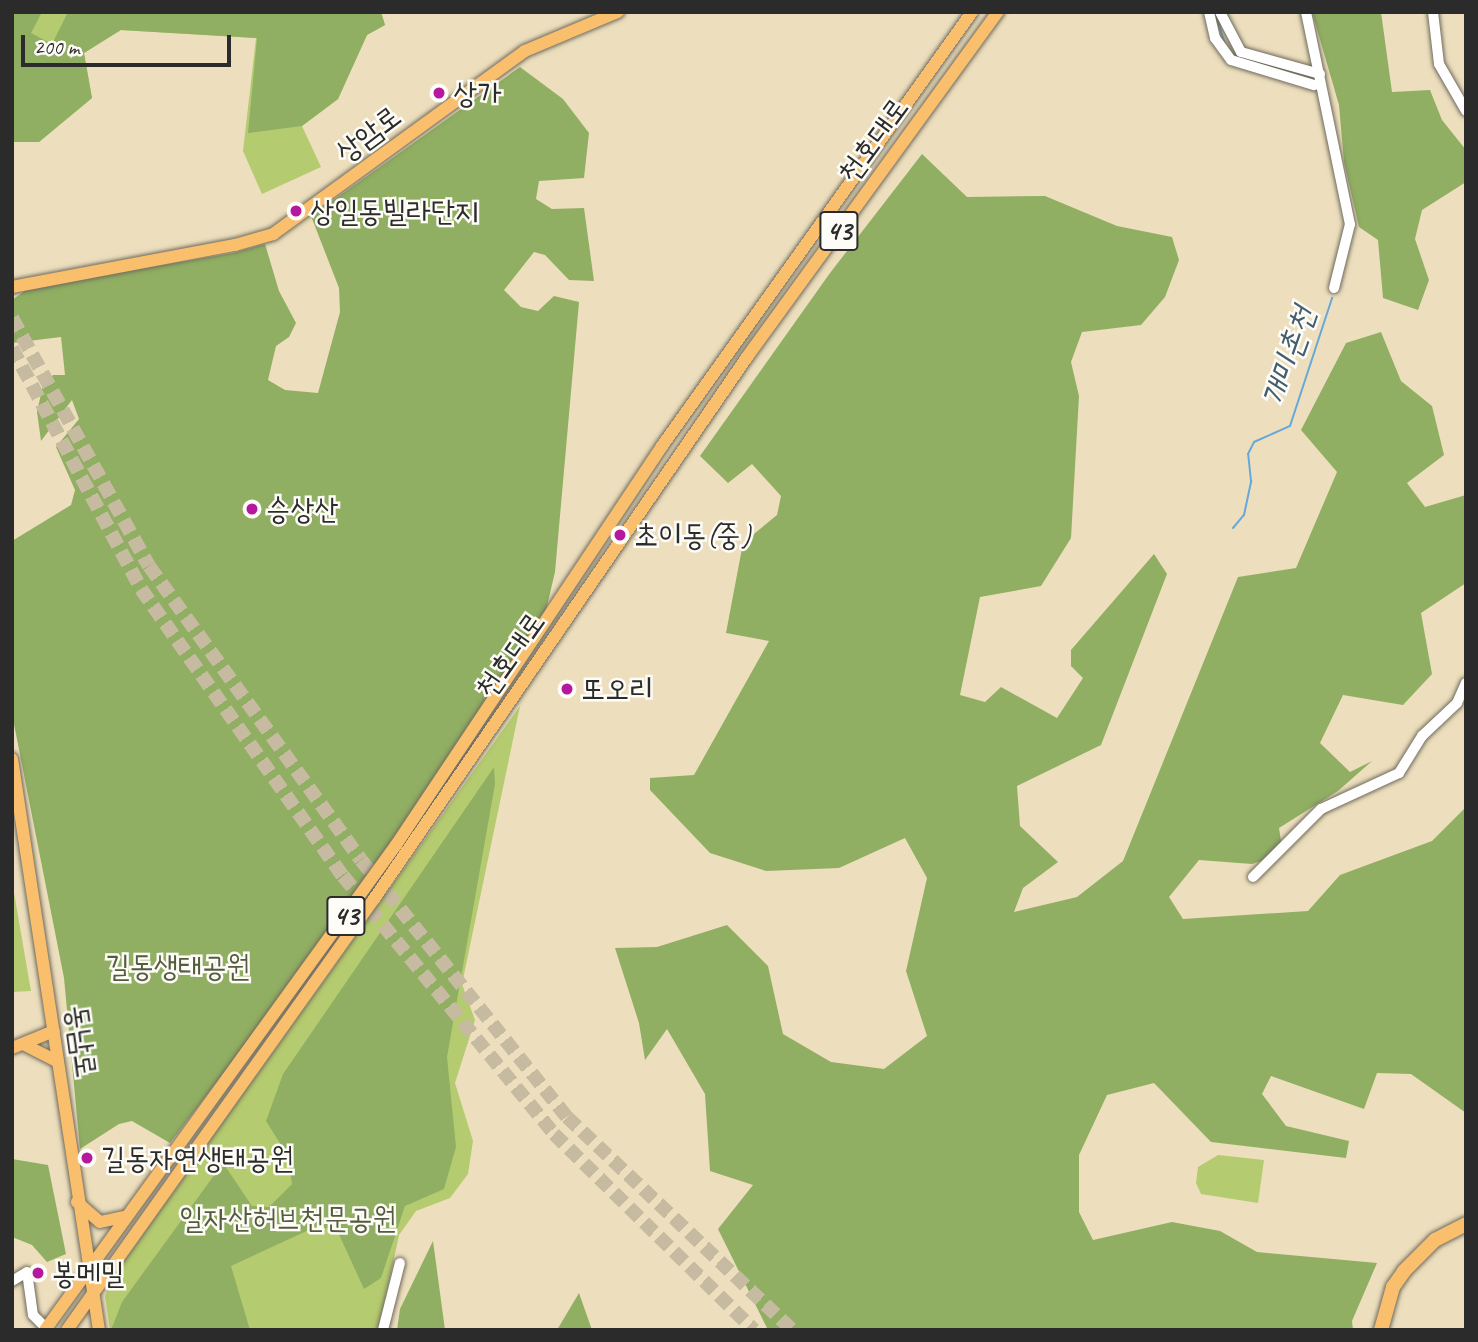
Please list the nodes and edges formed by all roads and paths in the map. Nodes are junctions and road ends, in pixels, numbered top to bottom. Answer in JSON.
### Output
{"nodes":[{"id":1,"x":618,"y":12,"type":"edge"},
{"id":2,"x":999,"y":12,"type":"edge"},
{"id":3,"x":1209,"y":12,"type":"edge"},
{"id":4,"x":1220,"y":12,"type":"edge"},
{"id":5,"x":1306,"y":12,"type":"edge"},
{"id":6,"x":1433,"y":12,"type":"edge"},
{"id":7,"x":969,"y":14,"type":"edge"},
{"id":8,"x":987,"y":29,"type":"junction"},
{"id":9,"x":1320,"y":74,"type":"junction"},
{"id":10,"x":1314,"y":85,"type":"dead end"},
{"id":11,"x":1466,"y":111,"type":"edge"},
{"id":12,"x":12,"y":287,"type":"edge"},
{"id":13,"x":1334,"y":288,"type":"dead end"},
{"id":14,"x":1466,"y":682,"type":"edge"},
{"id":15,"x":12,"y":759,"type":"edge"},
{"id":16,"x":1253,"y":877,"type":"dead end"},
{"id":17,"x":54,"y":1031,"type":"junction"},
{"id":18,"x":18,"y":1046,"type":"edge"},
{"id":19,"x":58,"y":1062,"type":"junction"},
{"id":20,"x":76,"y":1202,"type":"junction"},
{"id":21,"x":124,"y":1217,"type":"junction"},
{"id":22,"x":1466,"y":1226,"type":"edge"},
{"id":23,"x":400,"y":1263,"type":"dead end"},
{"id":24,"x":88,"y":1270,"type":"junction"},
{"id":25,"x":12,"y":1281,"type":"edge"},
{"id":26,"x":92,"y":1293,"type":"junction"},
{"id":27,"x":46,"y":1329,"type":"edge"},
{"id":28,"x":66,"y":1330,"type":"edge"},
{"id":29,"x":99,"y":1330,"type":"edge"},
{"id":30,"x":383,"y":1330,"type":"edge"},
{"id":31,"x":1381,"y":1330,"type":"edge"},
{"id":32,"x":1390,"y":1330,"type":"edge"}],
"edges":[{"from":1,"to":12,"type":"main road","name":"상암로"},
{"from":2,"to":8,"type":"main road","name":"천호대로","number":"43"},
{"from":3,"to":10,"type":"street"},
{"from":4,"to":9,"type":"street"},
{"from":5,"to":9,"type":"street"},
{"from":6,"to":11,"type":"street"},
{"from":7,"to":8,"type":"street"},
{"from":7,"to":21,"type":"main road","name":"천호대로","number":"43"},
{"from":8,"to":26,"type":"main road","name":"천호대로","number":"43"},
{"from":9,"to":13,"type":"street"},
{"from":14,"to":16,"type":"street"},
{"from":15,"to":17,"type":"main road","name":"동남로"},
{"from":17,"to":18,"type":"main road"},
{"from":17,"to":19,"type":"main road","name":"동남로"},
{"from":18,"to":19,"type":"main road"},
{"from":19,"to":20,"type":"main road","name":"동남로"},
{"from":20,"to":21,"type":"main road"},
{"from":20,"to":24,"type":"main road","name":"동남로"},
{"from":21,"to":24,"type":"main road","name":"천호대로","number":"43"},
{"from":22,"to":31,"type":"highway"},
{"from":22,"to":32,"type":"highway"},
{"from":23,"to":30,"type":"street"},
{"from":24,"to":26,"type":"main road","name":"동남로"},
{"from":24,"to":27,"type":"main road","name":"천호대로","number":"43"},
{"from":25,"to":27,"type":"street"},
{"from":26,"to":28,"type":"main road","name":"천호대로","number":"43"},
{"from":26,"to":29,"type":"main road","name":"동남로"}]}
